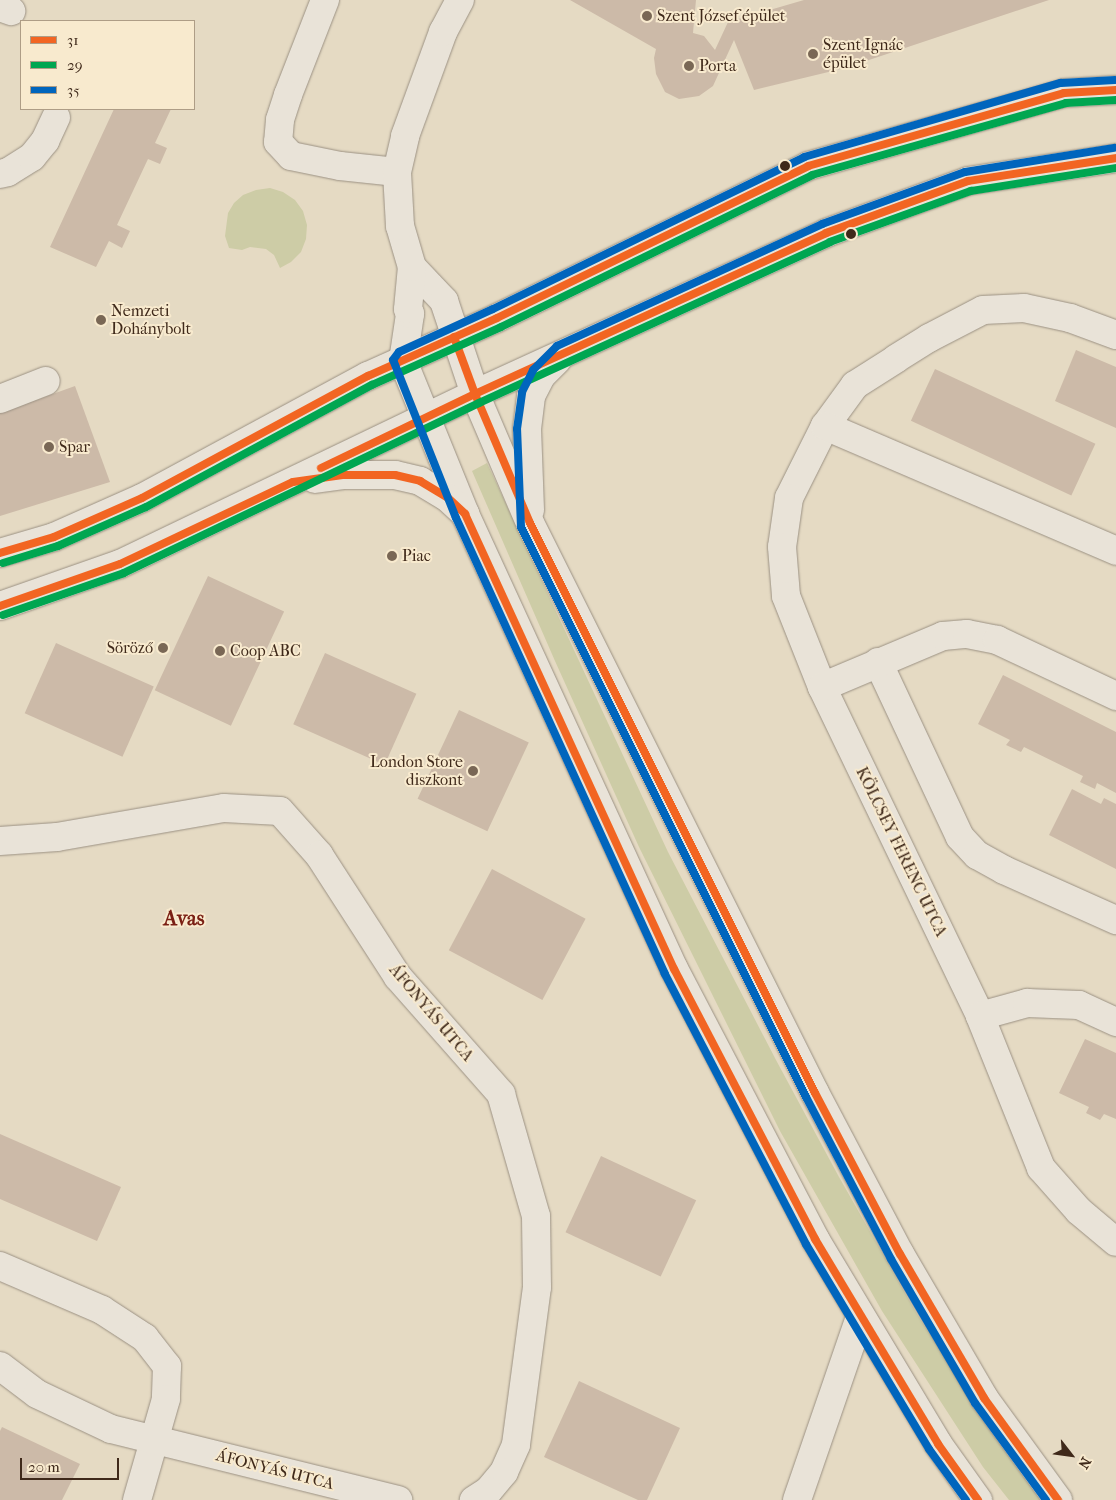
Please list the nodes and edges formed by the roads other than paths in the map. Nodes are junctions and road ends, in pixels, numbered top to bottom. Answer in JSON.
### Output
{"nodes":[{"id":1,"x":325,"y":0,"type":"edge"},
{"id":2,"x":460,"y":0,"type":"edge"},
{"id":3,"x":1116,"y":90,"type":"edge"},
{"id":4,"x":56,"y":116,"type":"dead end"},
{"id":5,"x":1116,"y":158,"type":"edge"},
{"id":6,"x":397,"y":172,"type":"junction"},
{"id":7,"x":0,"y":174,"type":"edge"},
{"id":8,"x":412,"y":267,"type":"junction"},
{"id":9,"x":1116,"y":335,"type":"edge"},
{"id":10,"x":454,"y":337,"type":"junction"},
{"id":11,"x":561,"y":355,"type":"junction"},
{"id":12,"x":403,"y":361,"type":"junction"},
{"id":13,"x":46,"y":381,"type":"dead end"},
{"id":14,"x":475,"y":394,"type":"junction"},
{"id":15,"x":0,"y":399,"type":"edge"},
{"id":16,"x":426,"y":418,"type":"junction"},
{"id":17,"x":825,"y":426,"type":"junction"},
{"id":18,"x":293,"y":482,"type":"junction"},
{"id":19,"x":466,"y":514,"type":"junction"},
{"id":20,"x":530,"y":523,"type":"junction"},
{"id":21,"x":1116,"y":551,"type":"edge"},
{"id":22,"x":0,"y":553,"type":"edge"},
{"id":23,"x":0,"y":606,"type":"edge"},
{"id":24,"x":878,"y":662,"type":"junction"},
{"id":25,"x":822,"y":687,"type":"junction"},
{"id":26,"x":1116,"y":696,"type":"edge"},
{"id":27,"x":0,"y":841,"type":"edge"},
{"id":28,"x":1116,"y":920,"type":"edge"},
{"id":29,"x":980,"y":1016,"type":"junction"},
{"id":30,"x":1116,"y":1022,"type":"edge"},
{"id":31,"x":1116,"y":1242,"type":"edge"},
{"id":32,"x":0,"y":1266,"type":"edge"},
{"id":33,"x":860,"y":1317,"type":"junction"},
{"id":34,"x":0,"y":1366,"type":"edge"},
{"id":35,"x":153,"y":1439,"type":"junction"},
{"id":36,"x":137,"y":1500,"type":"edge"},
{"id":37,"x":398,"y":1500,"type":"edge"},
{"id":38,"x":474,"y":1500,"type":"edge"},
{"id":39,"x":797,"y":1500,"type":"edge"},
{"id":40,"x":978,"y":1500,"type":"edge"},
{"id":41,"x":1058,"y":1500,"type":"edge"}],
"edges":[{"from":1,"to":6,"type":"street"},
{"from":2,"to":6,"type":"street"},
{"from":3,"to":10,"type":"street"},
{"from":4,"to":7,"type":"street"},
{"from":5,"to":11,"type":"street"},
{"from":6,"to":8,"type":"street"},
{"from":8,"to":10,"type":"street"},
{"from":8,"to":12,"type":"street"},
{"from":9,"to":17,"type":"street","name":"KÖLCSEY FERENC UTCA"},
{"from":10,"to":12,"type":"street"},
{"from":10,"to":14,"type":"street"},
{"from":11,"to":14,"type":"street"},
{"from":11,"to":20,"type":"street"},
{"from":12,"to":16,"type":"street"},
{"from":12,"to":22,"type":"street"},
{"from":13,"to":15,"type":"street"},
{"from":14,"to":16,"type":"street"},
{"from":14,"to":20,"type":"street"},
{"from":16,"to":18,"type":"street"},
{"from":16,"to":19,"type":"street"},
{"from":17,"to":21,"type":"street"},
{"from":17,"to":25,"type":"street","name":"KÖLCSEY FERENC UTCA"},
{"from":18,"to":19,"type":"street"},
{"from":18,"to":23,"type":"street"},
{"from":19,"to":33,"type":"street"},
{"from":20,"to":41,"type":"street"},
{"from":24,"to":25,"type":"street"},
{"from":24,"to":26,"type":"street"},
{"from":24,"to":28,"type":"street"},
{"from":25,"to":29,"type":"street","name":"KÖLCSEY FERENC UTCA"},
{"from":27,"to":38,"type":"street","name":"ÁFONYÁS UTCA"},
{"from":29,"to":30,"type":"street"},
{"from":29,"to":31,"type":"street","name":"KÖLCSEY FERENC UTCA"},
{"from":32,"to":35,"type":"street"},
{"from":33,"to":39,"type":"street"},
{"from":33,"to":40,"type":"street"},
{"from":34,"to":35,"type":"street","name":"ÁFONYÁS UTCA"},
{"from":35,"to":36,"type":"street"},
{"from":35,"to":37,"type":"street","name":"ÁFONYÁS UTCA"}]}
